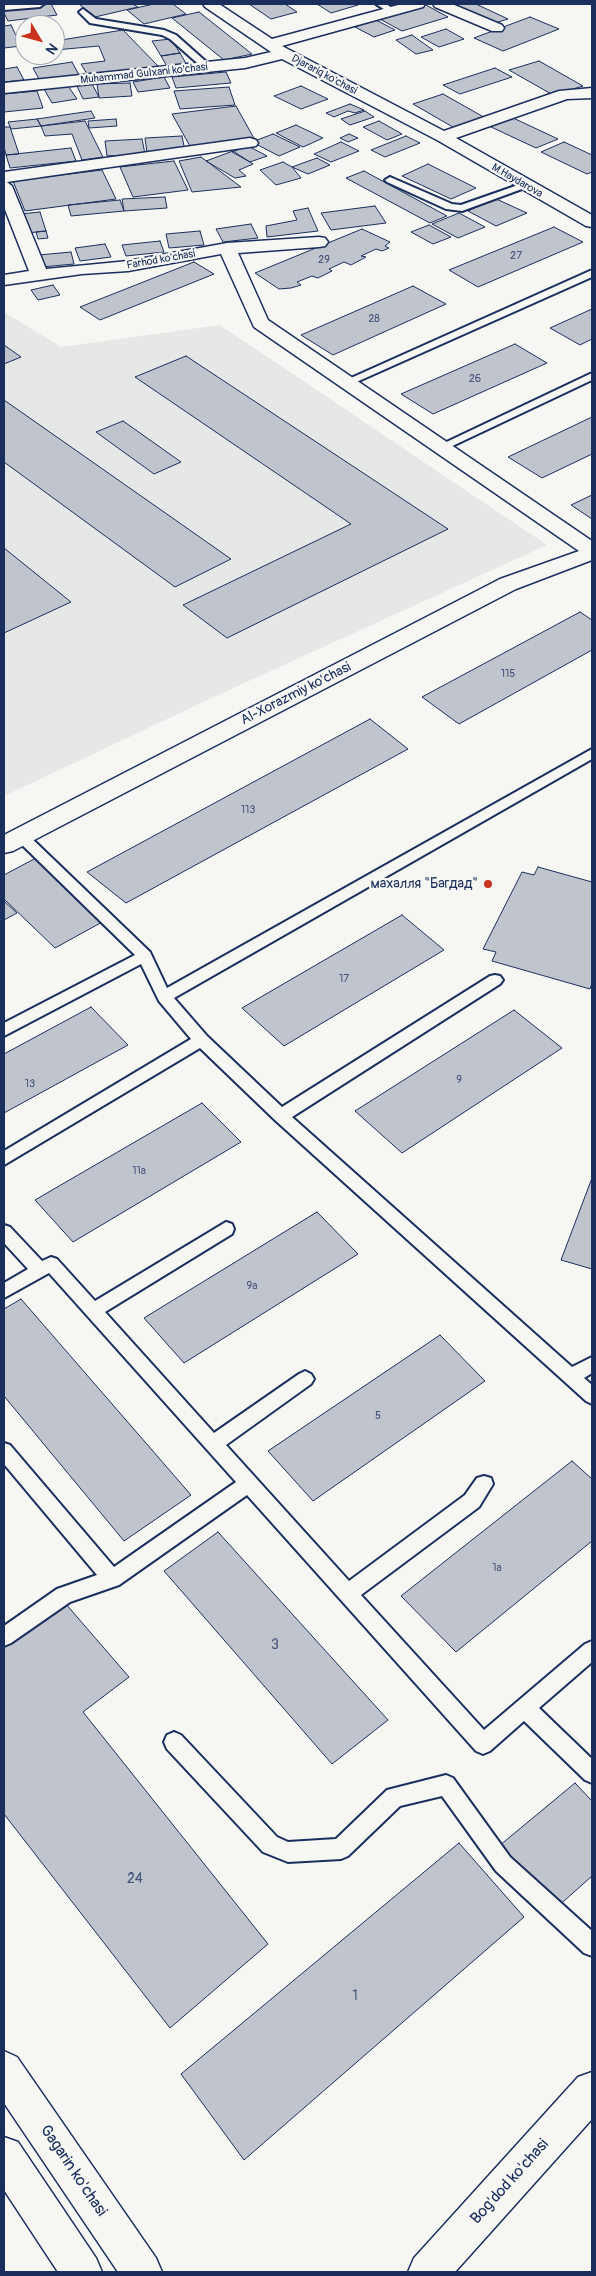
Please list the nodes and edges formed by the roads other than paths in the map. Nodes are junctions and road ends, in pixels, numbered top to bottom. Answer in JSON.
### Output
{"nodes":[{"id":1,"x":40,"y":4,"type":"edge"},
{"id":2,"x":210,"y":4,"type":"edge"},
{"id":3,"x":418,"y":4,"type":"edge"},
{"id":4,"x":440,"y":4,"type":"edge"},
{"id":5,"x":4,"y":7,"type":"edge"},
{"id":6,"x":386,"y":8,"type":"edge"},
{"id":7,"x":83,"y":12,"type":"dead end"},
{"id":8,"x":497,"y":28,"type":"dead end"},
{"id":9,"x":272,"y":44,"type":"junction"},
{"id":10,"x":284,"y":54,"type":"junction"},
{"id":11,"x":207,"y":67,"type":"junction"},
{"id":12,"x":4,"y":88,"type":"edge"},
{"id":13,"x":592,"y":93,"type":"edge"},
{"id":14,"x":443,"y":137,"type":"junction"},
{"id":15,"x":250,"y":143,"type":"dead end"},
{"id":16,"x":4,"y":177,"type":"edge"},
{"id":17,"x":390,"y":180,"type":"dead end"},
{"id":18,"x":4,"y":186,"type":"edge"},
{"id":19,"x":525,"y":186,"type":"junction"},
{"id":20,"x":592,"y":222,"type":"edge"},
{"id":21,"x":319,"y":242,"type":"dead end"},
{"id":22,"x":227,"y":248,"type":"junction"},
{"id":23,"x":592,"y":274,"type":"edge"},
{"id":24,"x":40,"y":276,"type":"junction"},
{"id":25,"x":4,"y":280,"type":"edge"},
{"id":26,"x":592,"y":376,"type":"edge"},
{"id":27,"x":348,"y":382,"type":"junction"},
{"id":28,"x":442,"y":447,"type":"junction"},
{"id":29,"x":592,"y":551,"type":"edge"},
{"id":30,"x":592,"y":753,"type":"edge"},
{"id":31,"x":12,"y":841,"type":"edge"},
{"id":32,"x":146,"y":956,"type":"junction"},
{"id":33,"x":495,"y":980,"type":"dead end"},
{"id":34,"x":164,"y":997,"type":"junction"},
{"id":35,"x":4,"y":1030,"type":"edge"},
{"id":36,"x":201,"y":1040,"type":"junction"},
{"id":37,"x":281,"y":1116,"type":"junction"},
{"id":38,"x":4,"y":1159,"type":"edge"},
{"id":39,"x":226,"y":1229,"type":"dead end"},
{"id":40,"x":4,"y":1232,"type":"edge"},
{"id":41,"x":40,"y":1270,"type":"junction"},
{"id":42,"x":4,"y":1292,"type":"edge"},
{"id":43,"x":93,"y":1311,"type":"junction"},
{"id":44,"x":592,"y":1364,"type":"edge"},
{"id":45,"x":572,"y":1377,"type":"junction"},
{"id":46,"x":305,"y":1379,"type":"dead end"},
{"id":47,"x":592,"y":1396,"type":"edge"},
{"id":48,"x":213,"y":1444,"type":"junction"},
{"id":49,"x":4,"y":1451,"type":"edge"},
{"id":50,"x":249,"y":1483,"type":"junction"},
{"id":51,"x":484,"y":1484,"type":"dead end"},
{"id":52,"x":112,"y":1579,"type":"junction"},
{"id":53,"x":348,"y":1593,"type":"junction"},
{"id":54,"x":4,"y":1637,"type":"edge"},
{"id":55,"x":592,"y":1650,"type":"edge"},
{"id":56,"x":525,"y":1708,"type":"junction"},
{"id":57,"x":174,"y":1742,"type":"dead end"},
{"id":58,"x":592,"y":1773,"type":"edge"},
{"id":59,"x":592,"y":1945,"type":"edge"},
{"id":60,"x":4,"y":2070,"type":"edge"},
{"id":61,"x":592,"y":2091,"type":"edge"},
{"id":62,"x":4,"y":2156,"type":"edge"},
{"id":63,"x":82,"y":2272,"type":"edge"},
{"id":64,"x":142,"y":2272,"type":"edge"},
{"id":65,"x":428,"y":2272,"type":"edge"}],
"edges":[{"from":1,"to":5,"type":"lane"},
{"from":2,"to":9,"type":"street","name":"Djarariq ko'chasi"},
{"from":3,"to":6,"type":"street"},
{"from":4,"to":8,"type":"street"},
{"from":6,"to":9,"type":"street"},
{"from":7,"to":11,"type":"lane"},
{"from":9,"to":10,"type":"street","name":"Djarariq ko'chasi"},
{"from":10,"to":11,"type":"street","name":"Muhammad Gulxani ko'chasi"},
{"from":10,"to":14,"type":"street","name":"Djarariq ko'chasi"},
{"from":11,"to":12,"type":"street","name":"Muhammad Gulxani ko'chasi"},
{"from":13,"to":14,"type":"street"},
{"from":14,"to":19,"type":"street","name":"M.Haydarova"},
{"from":15,"to":16,"type":"street"},
{"from":17,"to":19,"type":"lane"},
{"from":18,"to":24,"type":"street"},
{"from":19,"to":20,"type":"street","name":"M.Haydarova"},
{"from":21,"to":22,"type":"street","name":"Farhod ko'chasi"},
{"from":22,"to":24,"type":"street","name":"Farhod ko'chasi"},
{"from":22,"to":27,"type":"street"},
{"from":23,"to":27,"type":"lane"},
{"from":24,"to":25,"type":"street","name":"Farhod ko'chasi"},
{"from":26,"to":28,"type":"lane"},
{"from":27,"to":28,"type":"street"},
{"from":28,"to":29,"type":"street"},
{"from":29,"to":31,"type":"street","name":"Al-Xorazmiy ko'chasi"},
{"from":30,"to":34,"type":"lane"},
{"from":31,"to":32,"type":"lane"},
{"from":32,"to":34,"type":"lane"},
{"from":32,"to":35,"type":"lane"},
{"from":33,"to":37,"type":"lane"},
{"from":34,"to":36,"type":"lane"},
{"from":36,"to":37,"type":"lane"},
{"from":36,"to":38,"type":"lane"},
{"from":37,"to":45,"type":"lane"},
{"from":39,"to":43,"type":"lane"},
{"from":40,"to":41,"type":"lane"},
{"from":41,"to":42,"type":"lane"},
{"from":41,"to":43,"type":"lane"},
{"from":43,"to":48,"type":"lane"},
{"from":44,"to":45,"type":"lane"},
{"from":45,"to":47,"type":"lane"},
{"from":46,"to":48,"type":"lane"},
{"from":48,"to":50,"type":"lane"},
{"from":49,"to":52,"type":"lane"},
{"from":50,"to":52,"type":"lane"},
{"from":50,"to":53,"type":"lane"},
{"from":51,"to":53,"type":"lane"},
{"from":52,"to":54,"type":"lane"},
{"from":53,"to":56,"type":"lane"},
{"from":55,"to":56,"type":"lane"},
{"from":56,"to":58,"type":"lane"},
{"from":57,"to":59,"type":"lane"},
{"from":60,"to":64,"type":"street","name":"Gagarin ko'chasi"},
{"from":61,"to":65,"type":"street","name":"Bog'dod ko'chasi"},
{"from":62,"to":63,"type":"street"}]}
